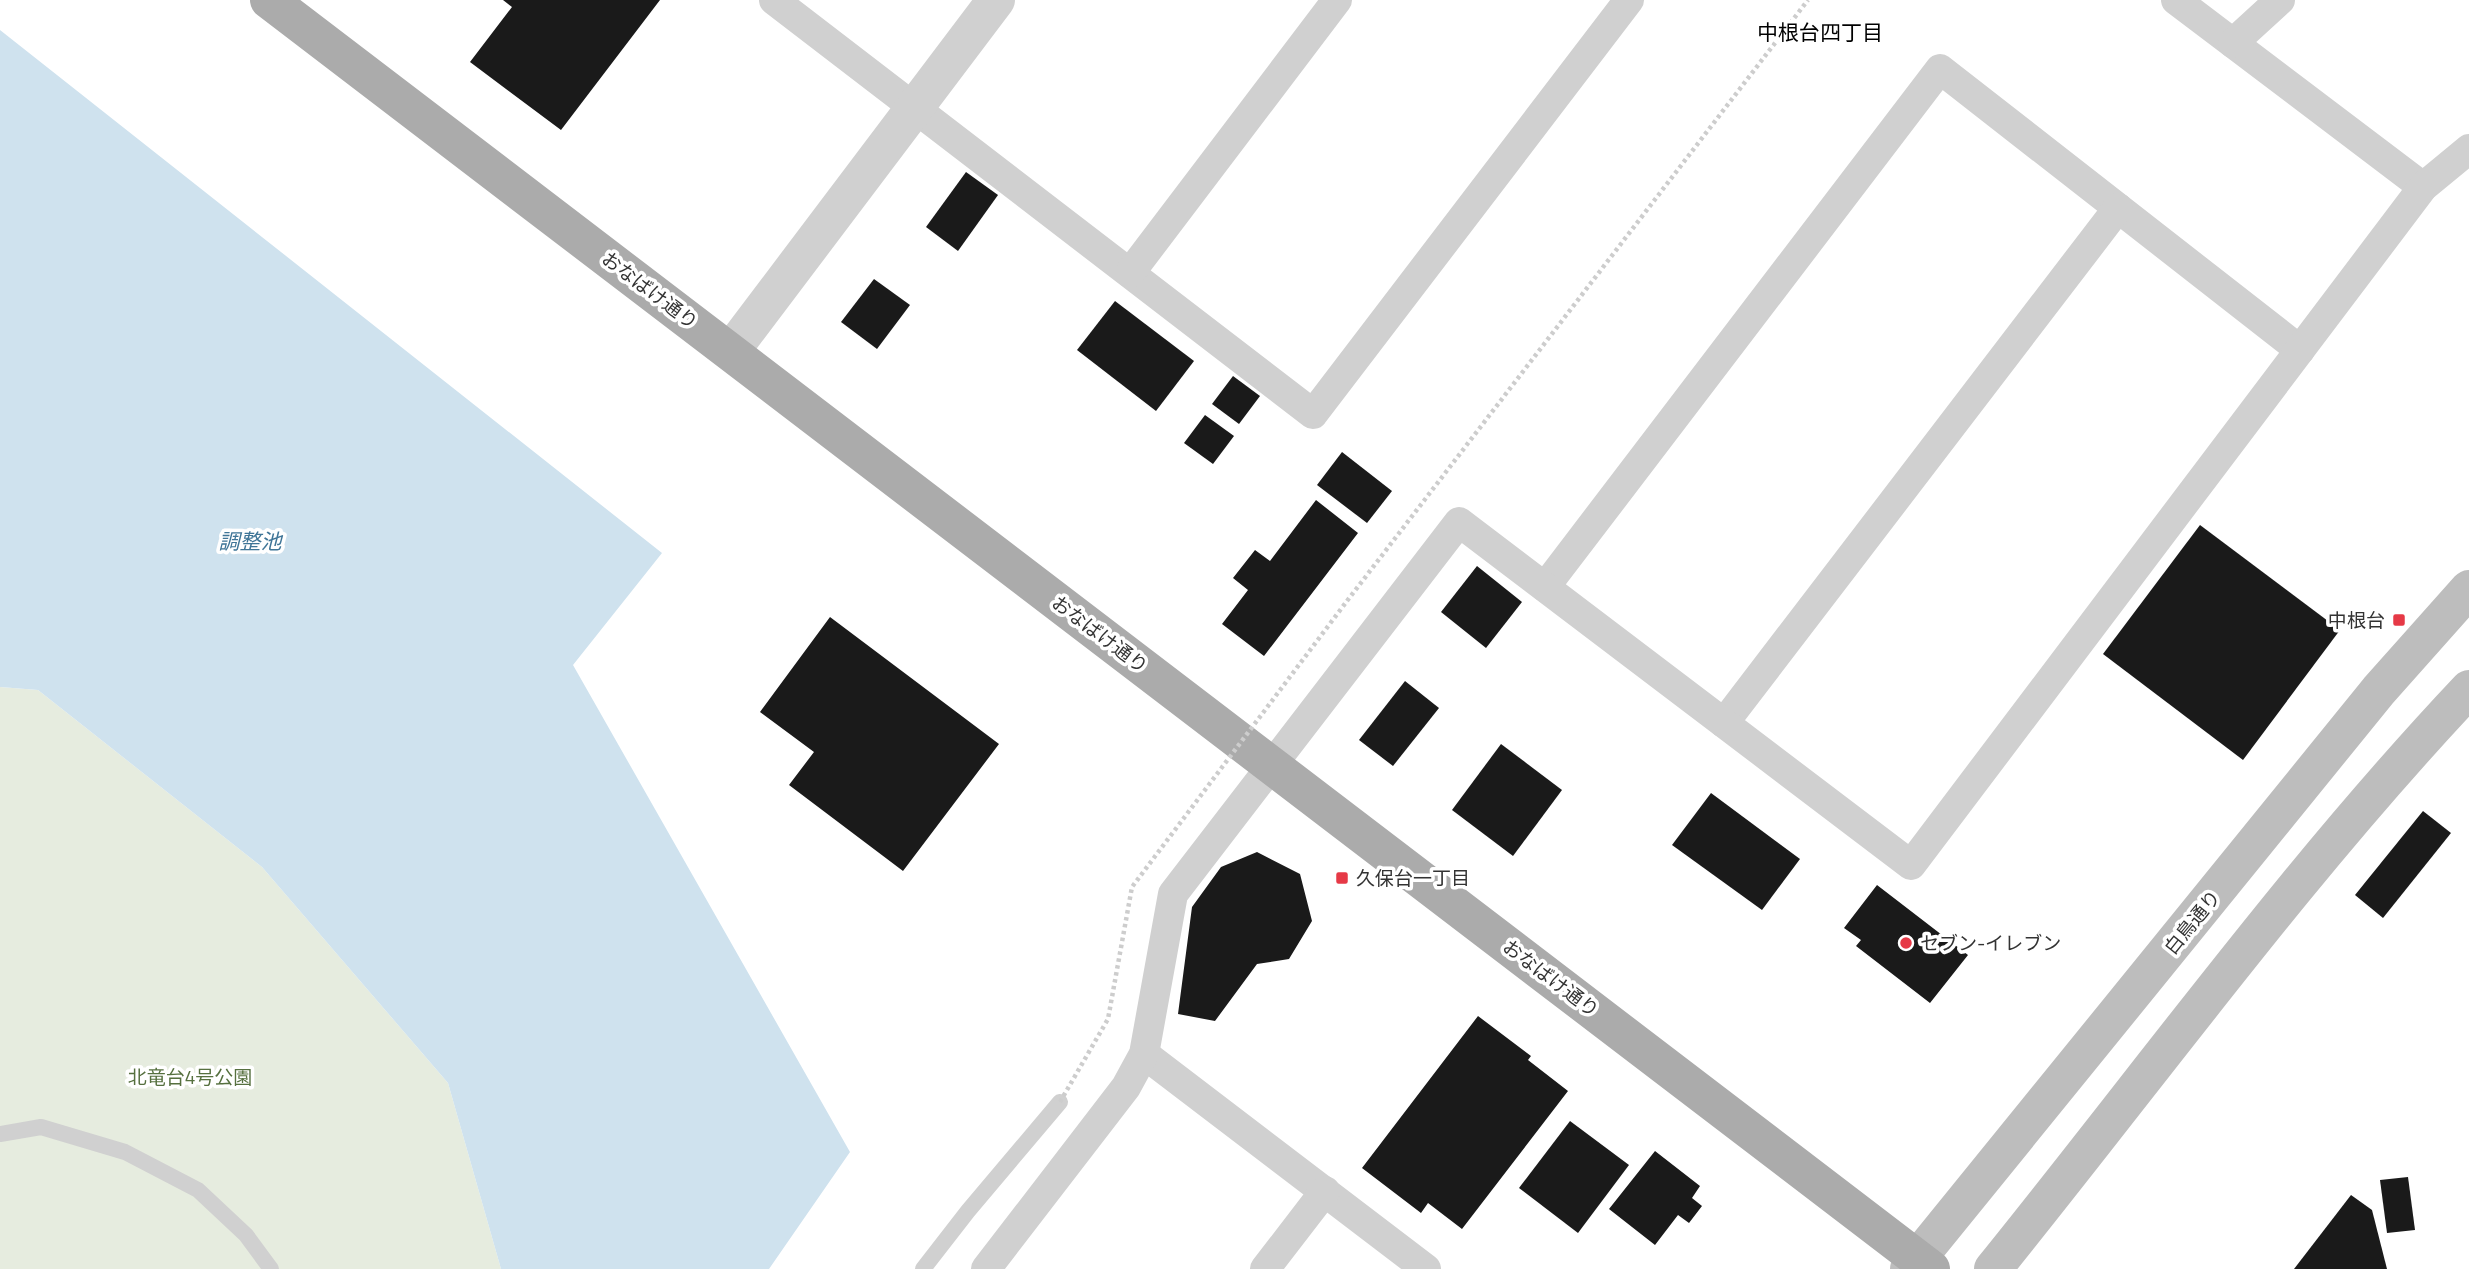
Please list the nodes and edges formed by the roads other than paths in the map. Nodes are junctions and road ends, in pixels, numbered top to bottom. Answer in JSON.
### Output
{"nodes":[{"id":1,"x":269,"y":0,"type":"edge"},
{"id":2,"x":774,"y":0,"type":"edge"},
{"id":3,"x":996,"y":0,"type":"edge"},
{"id":4,"x":1337,"y":0,"type":"edge"},
{"id":5,"x":1629,"y":0,"type":"edge"},
{"id":6,"x":2176,"y":0,"type":"edge"},
{"id":7,"x":2280,"y":0,"type":"edge"},
{"id":8,"x":2234,"y":43,"type":"junction"},
{"id":9,"x":914,"y":107,"type":"junction"},
{"id":10,"x":2469,"y":149,"type":"edge"},
{"id":11,"x":2423,"y":187,"type":"junction"},
{"id":12,"x":2118,"y":208,"type":"junction"},
{"id":13,"x":1130,"y":273,"type":"junction"},
{"id":14,"x":2300,"y":350,"type":"junction"},
{"id":15,"x":731,"y":351,"type":"junction"},
{"id":16,"x":1545,"y":587,"type":"junction"},
{"id":17,"x":2469,"y":589,"type":"edge"},
{"id":18,"x":2469,"y":690,"type":"edge"},
{"id":19,"x":1724,"y":723,"type":"junction"},
{"id":20,"x":1272,"y":765,"type":"junction"},
{"id":21,"x":1144,"y":1054,"type":"junction"},
{"id":22,"x":1060,"y":1102,"type":"road end"},
{"id":23,"x":0,"y":1134,"type":"edge"},
{"id":24,"x":1325,"y":1192,"type":"junction"},
{"id":25,"x":1920,"y":1265,"type":"edge"},
{"id":26,"x":271,"y":1269,"type":"edge"},
{"id":27,"x":923,"y":1269,"type":"edge"},
{"id":28,"x":986,"y":1269,"type":"edge"},
{"id":29,"x":1265,"y":1269,"type":"edge"},
{"id":30,"x":1426,"y":1269,"type":"edge"},
{"id":31,"x":1993,"y":1269,"type":"edge"}],
"edges":[{"from":1,"to":15,"type":"main road","name":"おなばけ通り"},
{"from":2,"to":9,"type":"street"},
{"from":3,"to":9,"type":"street"},
{"from":4,"to":13,"type":"street"},
{"from":5,"to":13,"type":"street"},
{"from":6,"to":8,"type":"street"},
{"from":7,"to":8,"type":"street"},
{"from":8,"to":11,"type":"street"},
{"from":9,"to":13,"type":"street"},
{"from":9,"to":15,"type":"street"},
{"from":10,"to":11,"type":"street"},
{"from":11,"to":14,"type":"street"},
{"from":12,"to":14,"type":"street"},
{"from":12,"to":16,"type":"street"},
{"from":12,"to":19,"type":"street"},
{"from":14,"to":19,"type":"street"},
{"from":15,"to":20,"type":"main road","name":"おなばけ通り"},
{"from":16,"to":19,"type":"street"},
{"from":16,"to":20,"type":"street"},
{"from":17,"to":25,"type":"main road","name":"白鳥通り"},
{"from":18,"to":31,"type":"main road"},
{"from":20,"to":21,"type":"street"},
{"from":20,"to":25,"type":"main road","name":"おなばけ通り"},
{"from":21,"to":24,"type":"street"},
{"from":21,"to":28,"type":"street"},
{"from":22,"to":27,"type":"lane"},
{"from":23,"to":26,"type":"lane"},
{"from":24,"to":29,"type":"street"},
{"from":24,"to":30,"type":"street"}]}
